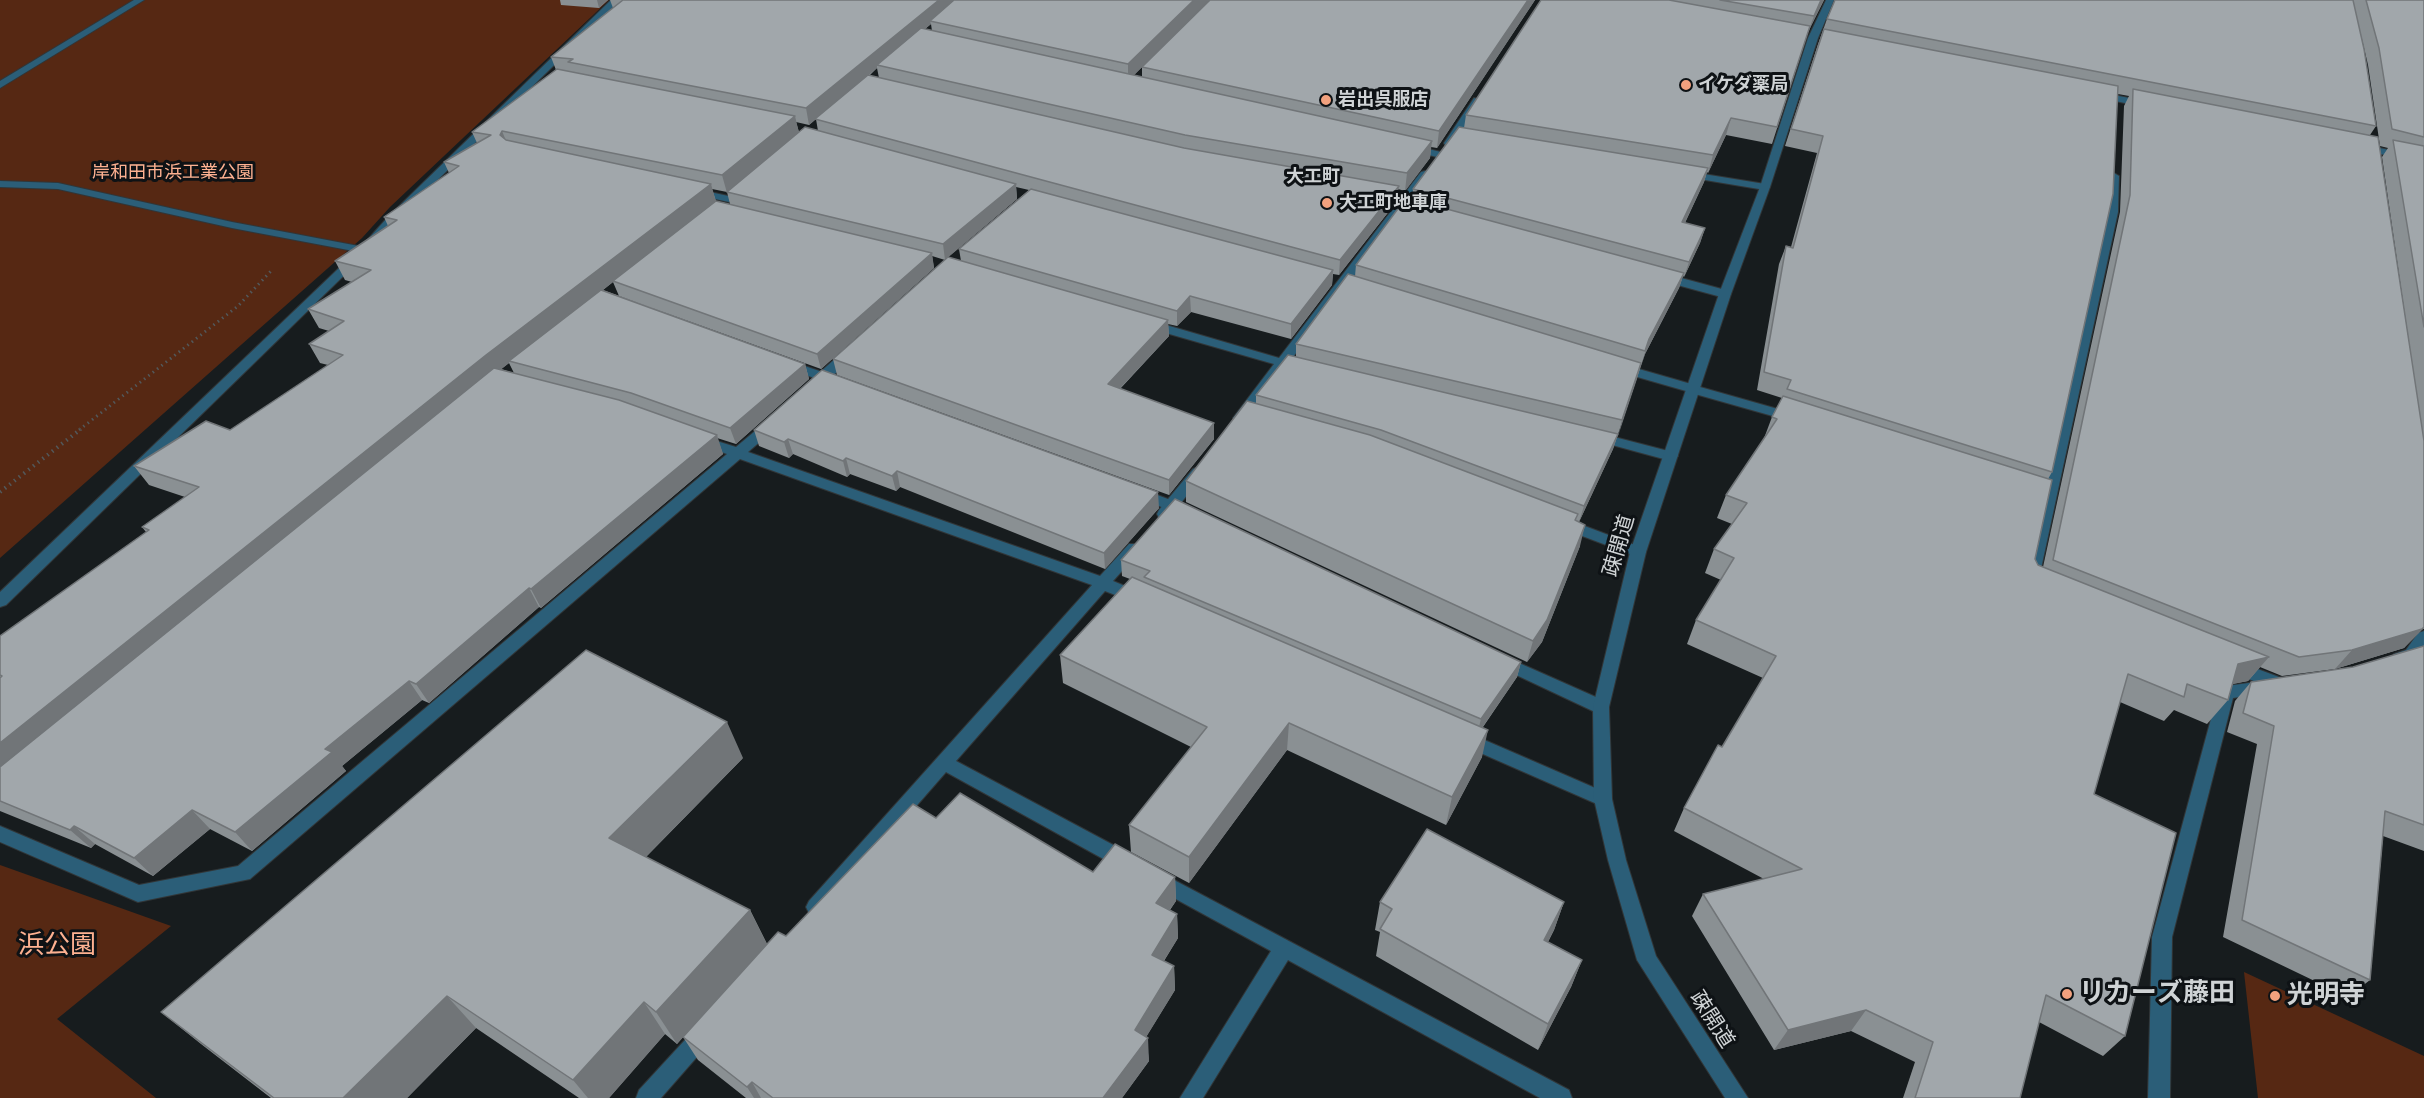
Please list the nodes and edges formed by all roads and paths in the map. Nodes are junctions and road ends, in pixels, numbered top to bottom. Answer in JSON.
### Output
{"nodes":[{"id":1,"x":140,"y":0,"type":"edge"},
{"id":2,"x":616,"y":0,"type":"edge"},
{"id":3,"x":1830,"y":0,"type":"edge"},
{"id":4,"x":0,"y":85,"type":"edge"},
{"id":5,"x":1485,"y":88,"type":"edge"},
{"id":6,"x":2082,"y":92,"type":"edge"},
{"id":7,"x":2151,"y":105,"type":"edge"},
{"id":8,"x":2348,"y":144,"type":"edge"},
{"id":9,"x":1406,"y":147,"type":"edge"},
{"id":10,"x":1441,"y":155,"type":"junction"},
{"id":11,"x":2424,"y":160,"type":"edge"},
{"id":12,"x":2114,"y":167,"type":"edge"},
{"id":13,"x":1677,"y":173,"type":"edge"},
{"id":14,"x":0,"y":184,"type":"edge"},
{"id":15,"x":1765,"y":187,"type":"junction"},
{"id":16,"x":683,"y":189,"type":"edge"},
{"id":17,"x":732,"y":201,"type":"edge"},
{"id":18,"x":303,"y":238,"type":"junction"},
{"id":19,"x":364,"y":250,"type":"junction"},
{"id":20,"x":1651,"y":274,"type":"edge"},
{"id":21,"x":1725,"y":294,"type":"junction"},
{"id":22,"x":1138,"y":321,"type":"edge"},
{"id":23,"x":859,"y":345,"type":"edge"},
{"id":24,"x":779,"y":361,"type":"edge"},
{"id":25,"x":1288,"y":364,"type":"junction"},
{"id":26,"x":1609,"y":364,"type":"edge"},
{"id":27,"x":823,"y":377,"type":"junction"},
{"id":28,"x":845,"y":385,"type":"edge"},
{"id":29,"x":1693,"y":389,"type":"junction"},
{"id":30,"x":806,"y":392,"type":"edge"},
{"id":31,"x":781,"y":415,"type":"edge"},
{"id":32,"x":1803,"y":421,"type":"edge"},
{"id":33,"x":1229,"y":432,"type":"edge"},
{"id":34,"x":685,"y":434,"type":"edge"},
{"id":35,"x":1584,"y":434,"type":"edge"},
{"id":36,"x":738,"y":454,"type":"junction"},
{"id":37,"x":1671,"y":456,"type":"junction"},
{"id":38,"x":1208,"y":459,"type":"edge"},
{"id":39,"x":1129,"y":489,"type":"edge"},
{"id":40,"x":0,"y":492,"type":"edge"},
{"id":41,"x":1173,"y":505,"type":"junction"},
{"id":42,"x":1194,"y":515,"type":"edge"},
{"id":43,"x":1556,"y":520,"type":"edge"},
{"id":44,"x":1157,"y":523,"type":"edge"},
{"id":45,"x":1141,"y":540,"type":"edge"},
{"id":46,"x":1638,"y":552,"type":"junction"},
{"id":47,"x":1102,"y":583,"type":"junction"},
{"id":48,"x":2040,"y":588,"type":"edge"},
{"id":49,"x":0,"y":601,"type":"edge"},
{"id":50,"x":1157,"y":606,"type":"edge"},
{"id":51,"x":2424,"y":637,"type":"edge"},
{"id":52,"x":1492,"y":656,"type":"edge"},
{"id":53,"x":2417,"y":657,"type":"edge"},
{"id":54,"x":2226,"y":663,"type":"edge"},
{"id":55,"x":2378,"y":664,"type":"edge"},
{"id":56,"x":2302,"y":682,"type":"edge"},
{"id":57,"x":2281,"y":685,"type":"junction"},
{"id":58,"x":1601,"y":706,"type":"junction"},
{"id":59,"x":1451,"y":733,"type":"edge"},
{"id":60,"x":943,"y":762,"type":"junction"},
{"id":61,"x":1604,"y":799,"type":"junction"},
{"id":62,"x":0,"y":834,"type":"edge"},
{"id":63,"x":803,"y":921,"type":"edge"},
{"id":64,"x":1284,"y":948,"type":"junction"},
{"id":65,"x":717,"y":1018,"type":"edge"},
{"id":66,"x":647,"y":1098,"type":"edge"},
{"id":67,"x":1191,"y":1098,"type":"edge"},
{"id":68,"x":1561,"y":1098,"type":"edge"},
{"id":69,"x":1737,"y":1098,"type":"edge"},
{"id":70,"x":2159,"y":1098,"type":"edge"}],
"edges":[{"from":1,"to":4,"type":"street"},
{"from":2,"to":19,"type":"street"},
{"from":3,"to":15,"type":"street","name":"疎開道"},
{"from":5,"to":10,"type":"street"},
{"from":6,"to":7,"type":"street"},
{"from":8,"to":11,"type":"street"},
{"from":9,"to":10,"type":"street"},
{"from":10,"to":25,"type":"street"},
{"from":12,"to":48,"type":"street"},
{"from":13,"to":15,"type":"street"},
{"from":14,"to":18,"type":"street"},
{"from":15,"to":21,"type":"street","name":"疎開道"},
{"from":16,"to":17,"type":"street"},
{"from":18,"to":19,"type":"street"},
{"from":18,"to":40,"type":"path"},
{"from":19,"to":49,"type":"street"},
{"from":20,"to":21,"type":"street"},
{"from":21,"to":29,"type":"street","name":"疎開道"},
{"from":22,"to":25,"type":"street"},
{"from":23,"to":27,"type":"street"},
{"from":24,"to":27,"type":"street"},
{"from":25,"to":33,"type":"street"},
{"from":26,"to":29,"type":"street"},
{"from":27,"to":28,"type":"street"},
{"from":27,"to":30,"type":"street"},
{"from":29,"to":32,"type":"street"},
{"from":29,"to":37,"type":"street","name":"疎開道"},
{"from":31,"to":36,"type":"street"},
{"from":34,"to":36,"type":"street"},
{"from":35,"to":37,"type":"street"},
{"from":36,"to":47,"type":"street"},
{"from":36,"to":62,"type":"street"},
{"from":37,"to":46,"type":"street","name":"疎開道"},
{"from":38,"to":41,"type":"street"},
{"from":39,"to":41,"type":"street"},
{"from":41,"to":42,"type":"street"},
{"from":41,"to":44,"type":"street"},
{"from":43,"to":46,"type":"street"},
{"from":45,"to":47,"type":"street"},
{"from":46,"to":58,"type":"street","name":"疎開道"},
{"from":47,"to":50,"type":"street"},
{"from":47,"to":60,"type":"street"},
{"from":51,"to":53,"type":"street"},
{"from":52,"to":58,"type":"street"},
{"from":53,"to":55,"type":"street"},
{"from":54,"to":57,"type":"street"},
{"from":56,"to":57,"type":"street"},
{"from":57,"to":70,"type":"street"},
{"from":58,"to":61,"type":"street","name":"疎開道"},
{"from":59,"to":61,"type":"street"},
{"from":60,"to":63,"type":"street"},
{"from":60,"to":64,"type":"street"},
{"from":61,"to":69,"type":"street","name":"疎開道"},
{"from":64,"to":67,"type":"street"},
{"from":64,"to":68,"type":"street"},
{"from":65,"to":66,"type":"street"}]}
